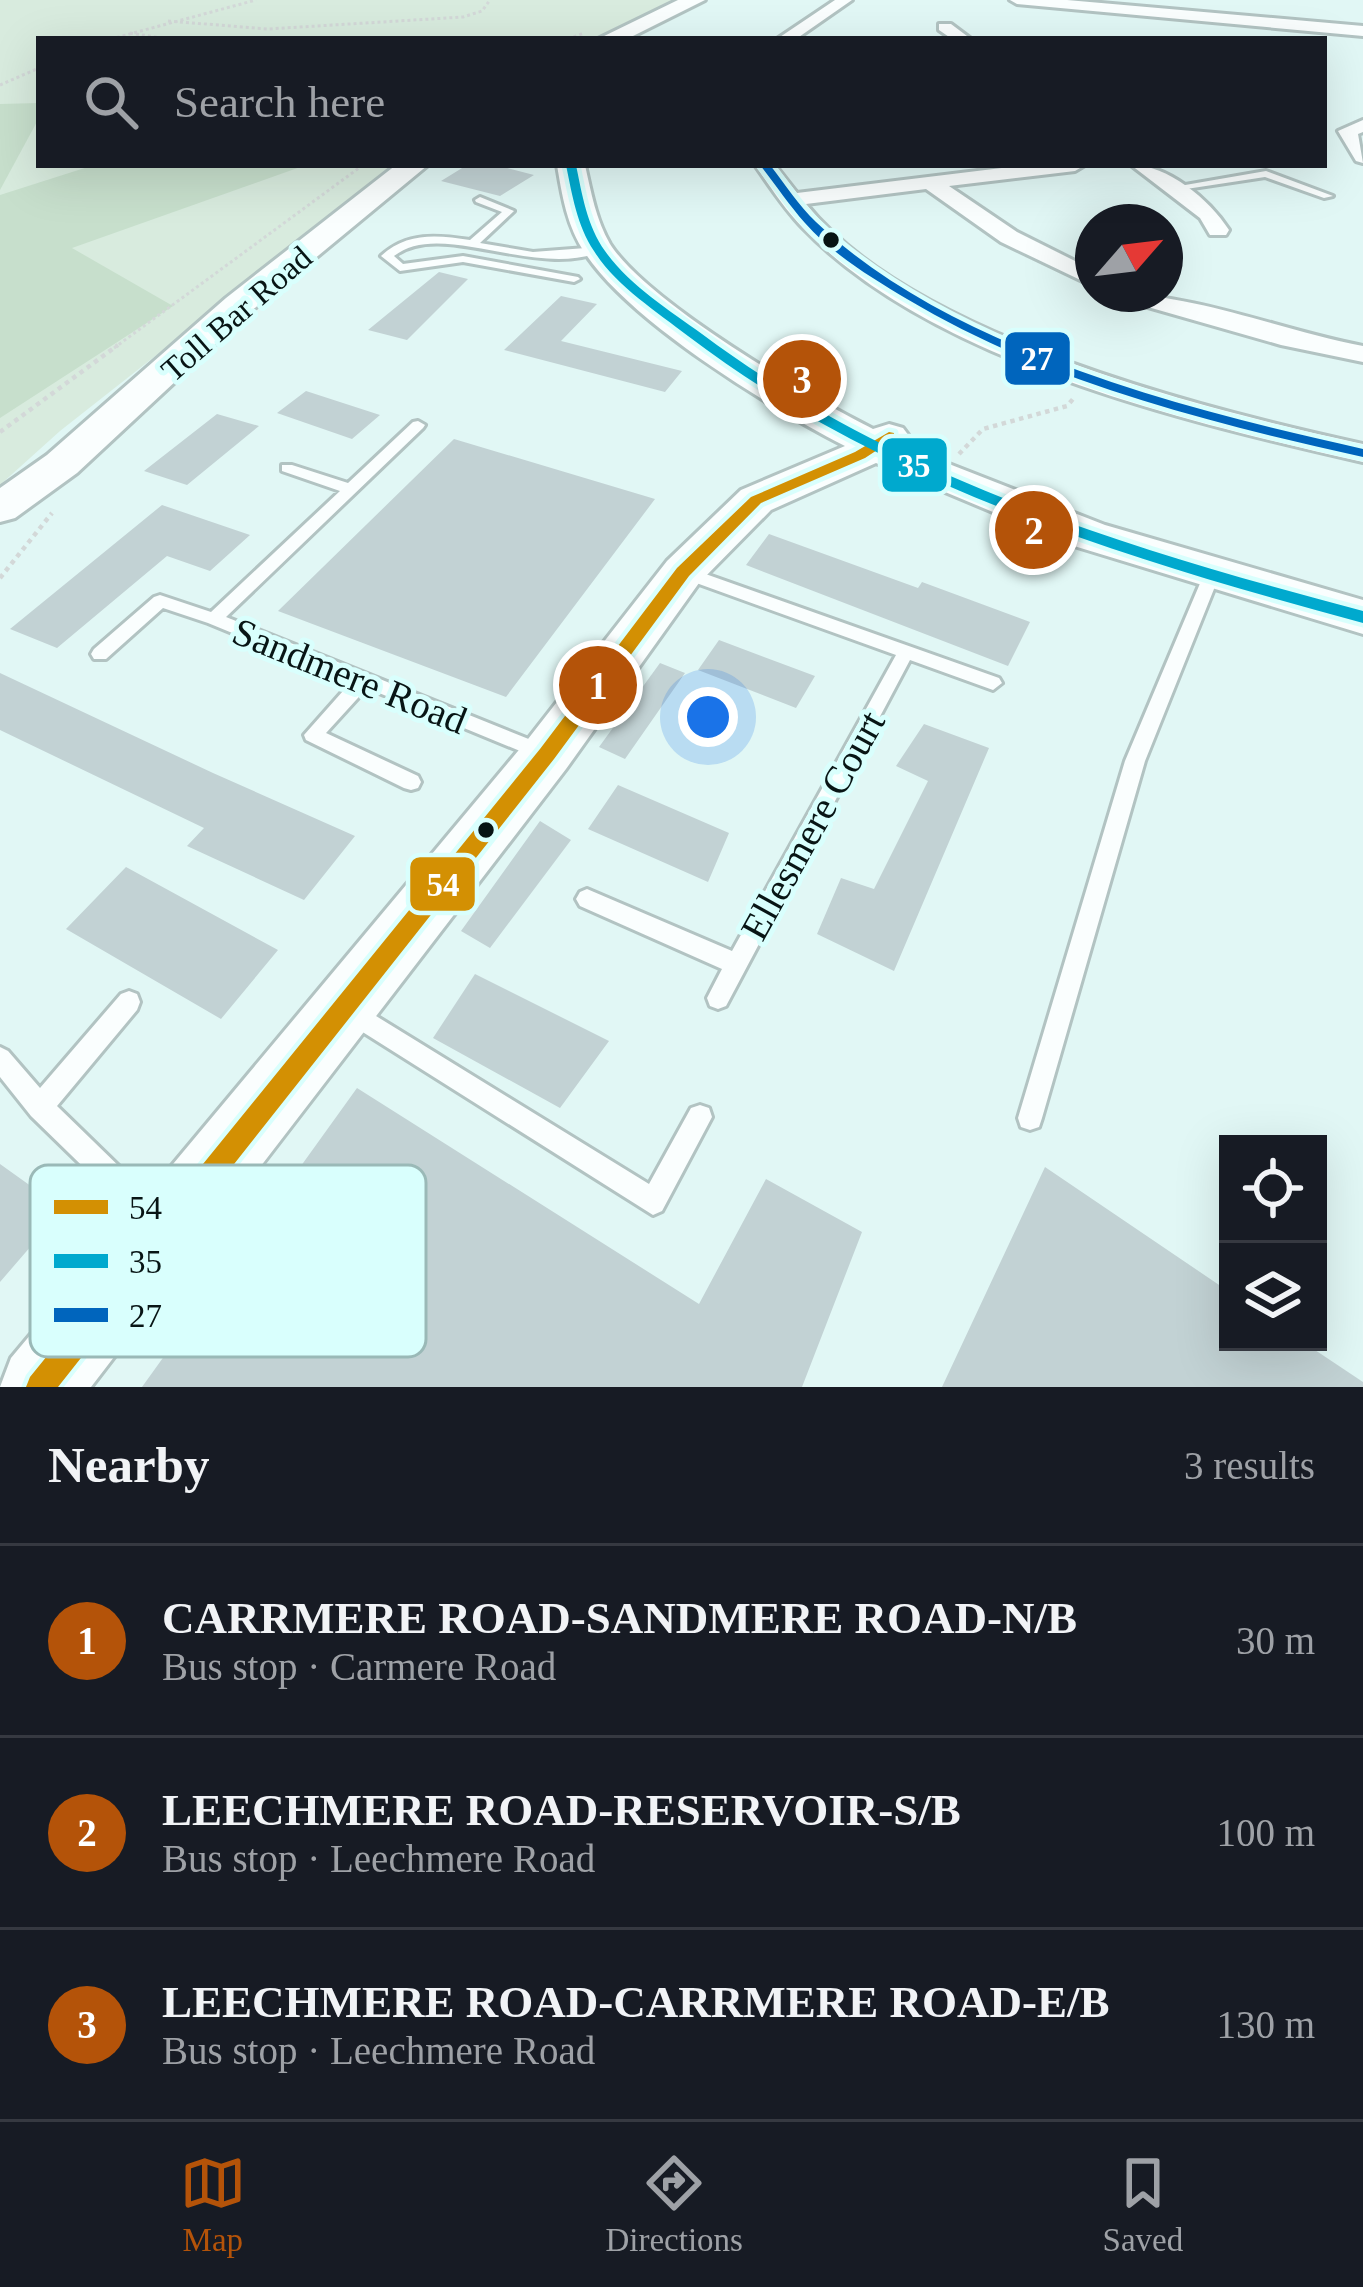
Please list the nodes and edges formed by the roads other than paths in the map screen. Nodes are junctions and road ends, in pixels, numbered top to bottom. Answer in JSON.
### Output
{"nodes":[{"id":1,"x":695,"y":0,"type":"edge"},
{"id":2,"x":713,"y":0,"type":"edge"},
{"id":3,"x":845,"y":0,"type":"edge"},
{"id":4,"x":1017,"y":0,"type":"edge"},
{"id":5,"x":945,"y":27,"type":"dead end"},
{"id":6,"x":1363,"y":31,"type":"edge"},
{"id":7,"x":616,"y":36,"type":"edge"},
{"id":8,"x":656,"y":36,"type":"edge"},
{"id":9,"x":790,"y":36,"type":"edge"},
{"id":10,"x":958,"y":36,"type":"edge"},
{"id":11,"x":1337,"y":129,"type":"edge"},
{"id":12,"x":1363,"y":157,"type":"edge"},
{"id":13,"x":410,"y":168,"type":"edge"},
{"id":14,"x":572,"y":168,"type":"edge"},
{"id":15,"x":592,"y":168,"type":"edge"},
{"id":16,"x":767,"y":168,"type":"edge"},
{"id":17,"x":1029,"y":168,"type":"edge"},
{"id":18,"x":1146,"y":168,"type":"edge"},
{"id":19,"x":968,"y":172,"type":"edge"},
{"id":20,"x":932,"y":184,"type":"junction"},
{"id":21,"x":1173,"y":188,"type":"junction"},
{"id":22,"x":1328,"y":196,"type":"dead end"},
{"id":23,"x":480,"y":200,"type":"dead end"},
{"id":24,"x":788,"y":200,"type":"junction"},
{"id":25,"x":1218,"y":230,"type":"dead end"},
{"id":26,"x":470,"y":246,"type":"junction"},
{"id":27,"x":587,"y":265,"type":"junction"},
{"id":28,"x":1075,"y":270,"type":"edge"},
{"id":29,"x":1183,"y":310,"type":"edge"},
{"id":30,"x":1363,"y":354,"type":"edge"},
{"id":31,"x":418,"y":425,"type":"dead end"},
{"id":32,"x":861,"y":443,"type":"junction"},
{"id":33,"x":1363,"y":453,"type":"edge"},
{"id":34,"x":62,"y":464,"type":"junction"},
{"id":35,"x":287,"y":468,"type":"dead end"},
{"id":36,"x":351,"y":489,"type":"junction"},
{"id":37,"x":0,"y":508,"type":"edge"},
{"id":38,"x":0,"y":544,"type":"edge"},
{"id":39,"x":683,"y":572,"type":"junction"},
{"id":40,"x":1212,"y":574,"type":"junction"},
{"id":41,"x":1363,"y":595,"type":"edge"},
{"id":42,"x":1363,"y":616,"type":"edge"},
{"id":43,"x":214,"y":619,"type":"junction"},
{"id":44,"x":906,"y":652,"type":"junction"},
{"id":45,"x":100,"y":654,"type":"dead end"},
{"id":46,"x":364,"y":680,"type":"junction"},
{"id":47,"x":993,"y":683,"type":"dead end"},
{"id":48,"x":547,"y":754,"type":"junction"},
{"id":49,"x":411,"y":782,"type":"dead end"},
{"id":50,"x":586,"y":898,"type":"dead end"},
{"id":51,"x":736,"y":964,"type":"junction"},
{"id":52,"x":718,"y":998,"type":"dead end"},
{"id":53,"x":129,"y":1002,"type":"dead end"},
{"id":54,"x":346,"y":1009,"type":"junction"},
{"id":55,"x":1,"y":1062,"type":"edge"},
{"id":56,"x":40,"y":1107,"type":"junction"},
{"id":57,"x":700,"y":1117,"type":"dead end"},
{"id":58,"x":1030,"y":1118,"type":"dead end"},
{"id":59,"x":99,"y":1165,"type":"edge"},
{"id":60,"x":219,"y":1165,"type":"edge"},
{"id":61,"x":64,"y":1357,"type":"edge"},
{"id":62,"x":40,"y":1387,"type":"edge"}],
"edges":[{"from":1,"to":7,"type":"street"},
{"from":2,"to":8,"type":"street"},
{"from":3,"to":9,"type":"street"},
{"from":4,"to":6,"type":"street"},
{"from":5,"to":10,"type":"street"},
{"from":11,"to":12,"type":"street"},
{"from":13,"to":34,"type":"street","name":"Toll Bar Road"},
{"from":14,"to":27,"type":"street"},
{"from":15,"to":32,"type":"street"},
{"from":16,"to":24,"type":"street"},
{"from":17,"to":19,"type":"street"},
{"from":18,"to":21,"type":"street"},
{"from":19,"to":20,"type":"street"},
{"from":20,"to":24,"type":"street"},
{"from":20,"to":28,"type":"street"},
{"from":21,"to":22,"type":"lane"},
{"from":21,"to":25,"type":"street"},
{"from":23,"to":26,"type":"lane"},
{"from":24,"to":33,"type":"street"},
{"from":26,"to":27,"type":"lane"},
{"from":26,"to":27,"type":"lane"},
{"from":27,"to":32,"type":"street"},
{"from":29,"to":30,"type":"street"},
{"from":31,"to":36,"type":"lane","name":"Sandmere Road"},
{"from":32,"to":39,"type":"street"},
{"from":32,"to":40,"type":"street"},
{"from":32,"to":41,"type":"street"},
{"from":34,"to":37,"type":"street","name":"Toll Bar Road"},
{"from":34,"to":38,"type":"street","name":"Toll Bar Road"},
{"from":35,"to":36,"type":"lane"},
{"from":36,"to":43,"type":"lane","name":"Sandmere Road"},
{"from":39,"to":44,"type":"lane"},
{"from":39,"to":48,"type":"street"},
{"from":40,"to":42,"type":"street"},
{"from":40,"to":58,"type":"lane"},
{"from":43,"to":45,"type":"lane"},
{"from":43,"to":46,"type":"lane","name":"Sandmere Road"},
{"from":44,"to":47,"type":"lane"},
{"from":44,"to":51,"type":"lane","name":"Ellesmere Court"},
{"from":46,"to":48,"type":"lane","name":"Sandmere Road"},
{"from":46,"to":49,"type":"lane"},
{"from":48,"to":54,"type":"street"},
{"from":50,"to":51,"type":"lane"},
{"from":51,"to":52,"type":"lane","name":"Ellesmere Court"},
{"from":53,"to":56,"type":"lane"},
{"from":54,"to":57,"type":"lane"},
{"from":54,"to":60,"type":"street"},
{"from":55,"to":56,"type":"lane"},
{"from":56,"to":59,"type":"lane"},
{"from":61,"to":62,"type":"street"}]}
